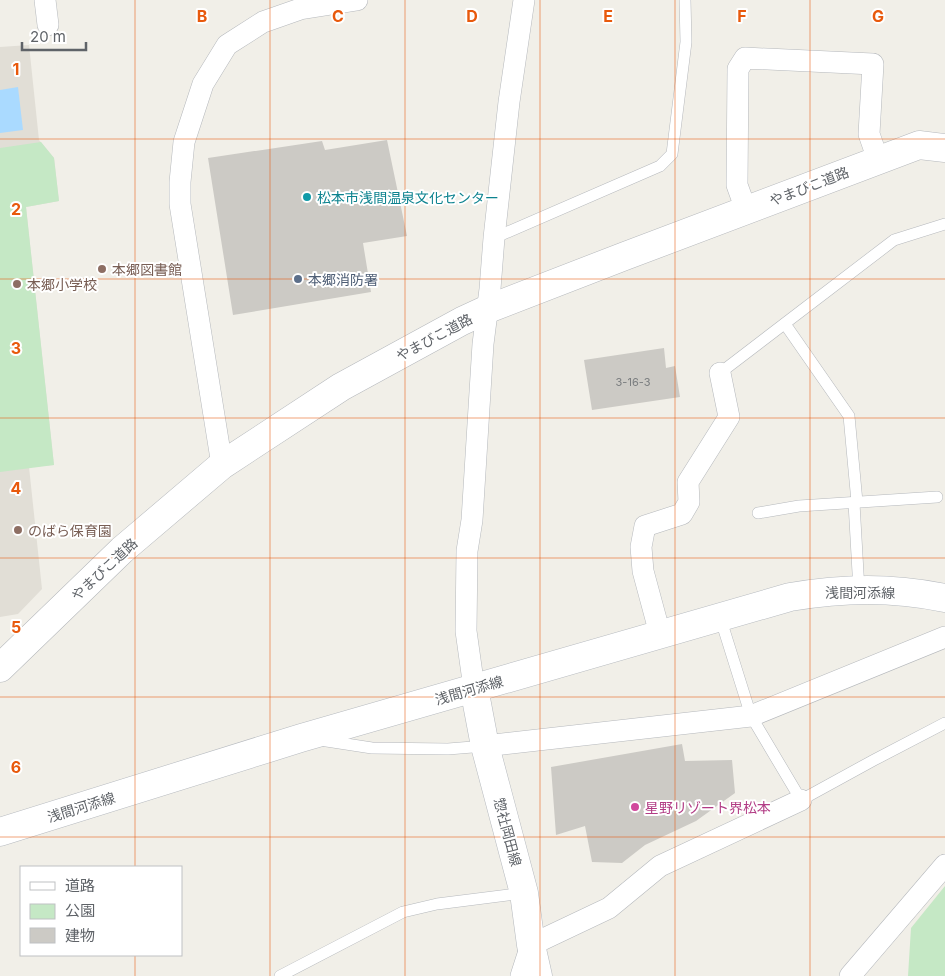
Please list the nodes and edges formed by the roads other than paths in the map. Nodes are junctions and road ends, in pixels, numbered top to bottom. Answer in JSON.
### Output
{"nodes":[{"id":1,"x":45,"y":0,"type":"edge"},
{"id":2,"x":357,"y":0,"type":"edge"},
{"id":3,"x":524,"y":0,"type":"edge"},
{"id":4,"x":685,"y":0,"type":"edge"},
{"id":5,"x":48,"y":26,"type":"dead end"},
{"id":6,"x":945,"y":147,"type":"edge"},
{"id":7,"x":878,"y":160,"type":"junction"},
{"id":8,"x":746,"y":210,"type":"junction"},
{"id":9,"x":945,"y":224,"type":"edge"},
{"id":10,"x":494,"y":238,"type":"junction"},
{"id":11,"x":488,"y":309,"type":"junction"},
{"id":12,"x":785,"y":324,"type":"junction"},
{"id":13,"x":720,"y":373,"type":"joint"},
{"id":14,"x":222,"y":465,"type":"junction"},
{"id":15,"x":937,"y":497,"type":"dead end"},
{"id":16,"x":855,"y":502,"type":"junction"},
{"id":17,"x":758,"y":512,"type":"dead end"},
{"id":18,"x":858,"y":590,"type":"junction"},
{"id":19,"x":945,"y":598,"type":"edge"},
{"id":20,"x":720,"y":617,"type":"junction"},
{"id":21,"x":660,"y":634,"type":"junction"},
{"id":22,"x":945,"y":636,"type":"edge"},
{"id":23,"x":0,"y":668,"type":"edge"},
{"id":24,"x":474,"y":688,"type":"junction"},
{"id":25,"x":751,"y":716,"type":"junction"},
{"id":26,"x":945,"y":723,"type":"edge"},
{"id":27,"x":301,"y":738,"type":"junction"},
{"id":28,"x":485,"y":746,"type":"junction"},
{"id":29,"x":801,"y":800,"type":"junction"},
{"id":30,"x":0,"y":832,"type":"edge"},
{"id":31,"x":945,"y":866,"type":"edge"},
{"id":32,"x":524,"y":893,"type":"junction"},
{"id":33,"x":531,"y":945,"type":"junction"},
{"id":34,"x":280,"y":976,"type":"edge"},
{"id":35,"x":521,"y":976,"type":"edge"},
{"id":36,"x":538,"y":976,"type":"edge"},
{"id":37,"x":850,"y":976,"type":"edge"}],
"edges":[{"from":1,"to":5,"type":"street"},
{"from":2,"to":14,"type":"street"},
{"from":3,"to":10,"type":"street"},
{"from":4,"to":10,"type":"lane"},
{"from":6,"to":7,"type":"main road","name":"やまびこ道路"},
{"from":7,"to":8,"type":"main road","name":"やまびこ道路"},
{"from":7,"to":8,"type":"street"},
{"from":8,"to":11,"type":"main road","name":"やまびこ道路"},
{"from":9,"to":12,"type":"lane"},
{"from":10,"to":11,"type":"street"},
{"from":11,"to":14,"type":"main road","name":"やまびこ道路"},
{"from":11,"to":24,"type":"street"},
{"from":12,"to":13,"type":"lane"},
{"from":12,"to":16,"type":"lane"},
{"from":13,"to":21,"type":"street"},
{"from":14,"to":23,"type":"main road","name":"やまびこ道路"},
{"from":15,"to":16,"type":"lane"},
{"from":16,"to":17,"type":"lane"},
{"from":16,"to":18,"type":"lane"},
{"from":18,"to":19,"type":"main road","name":"浅間河添線"},
{"from":18,"to":20,"type":"main road","name":"浅間河添線"},
{"from":20,"to":21,"type":"main road","name":"浅間河添線"},
{"from":20,"to":25,"type":"lane"},
{"from":21,"to":24,"type":"main road","name":"浅間河添線"},
{"from":22,"to":25,"type":"street"},
{"from":24,"to":27,"type":"main road","name":"浅間河添線"},
{"from":24,"to":28,"type":"main road","name":"惣社岡田線"},
{"from":25,"to":28,"type":"street"},
{"from":25,"to":29,"type":"lane"},
{"from":26,"to":29,"type":"lane"},
{"from":27,"to":28,"type":"lane"},
{"from":27,"to":30,"type":"main road","name":"浅間河添線"},
{"from":28,"to":32,"type":"main road","name":"惣社岡田線"},
{"from":29,"to":33,"type":"street"},
{"from":31,"to":37,"type":"street"},
{"from":32,"to":33,"type":"main road","name":"惣社岡田線"},
{"from":32,"to":34,"type":"lane"},
{"from":33,"to":35,"type":"street"},
{"from":33,"to":36,"type":"main road","name":"惣社岡田線"}]}
